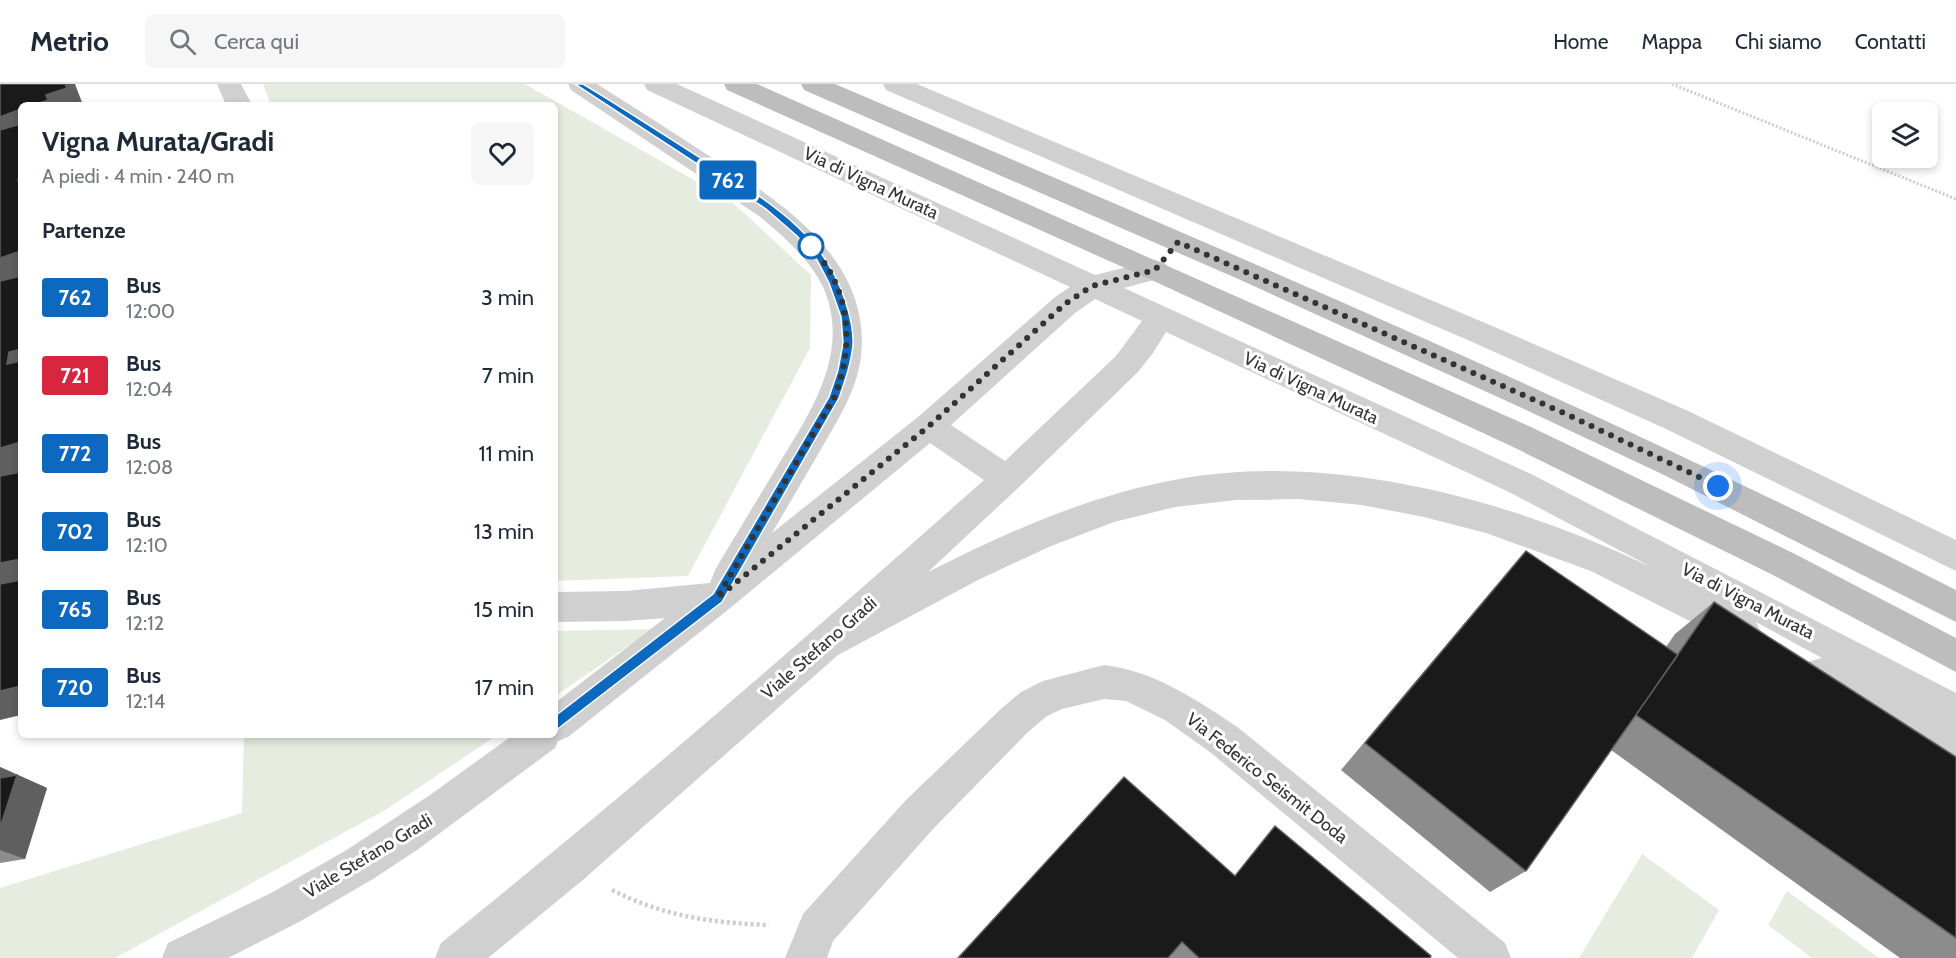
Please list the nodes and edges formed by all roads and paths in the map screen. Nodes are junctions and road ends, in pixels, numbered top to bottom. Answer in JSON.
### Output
{"nodes":[{"id":1,"x":229,"y":84,"type":"edge"},
{"id":2,"x":580,"y":84,"type":"edge"},
{"id":3,"x":656,"y":84,"type":"edge"},
{"id":4,"x":736,"y":84,"type":"edge"},
{"id":5,"x":813,"y":84,"type":"edge"},
{"id":6,"x":895,"y":84,"type":"edge"},
{"id":7,"x":1672,"y":84,"type":"edge"},
{"id":8,"x":238,"y":102,"type":"edge"},
{"id":9,"x":1956,"y":199,"type":"edge"},
{"id":10,"x":1199,"y":213,"type":"junction"},
{"id":11,"x":1178,"y":242,"type":"junction"},
{"id":12,"x":1155,"y":270,"type":"junction"},
{"id":13,"x":1092,"y":286,"type":"junction"},
{"id":14,"x":1160,"y":316,"type":"junction"},
{"id":15,"x":929,"y":426,"type":"junction"},
{"id":16,"x":1007,"y":479,"type":"junction"},
{"id":17,"x":1956,"y":556,"type":"edge"},
{"id":18,"x":717,"y":598,"type":"junction"},
{"id":19,"x":558,"y":607,"type":"edge"},
{"id":20,"x":1956,"y":607,"type":"edge"},
{"id":21,"x":825,"y":644,"type":"junction"},
{"id":22,"x":1766,"y":645,"type":"edge"},
{"id":23,"x":1956,"y":656,"type":"edge"},
{"id":24,"x":1797,"y":662,"type":"edge"},
{"id":25,"x":1956,"y":712,"type":"edge"},
{"id":26,"x":558,"y":723,"type":"edge"},
{"id":27,"x":538,"y":738,"type":"edge"},
{"id":28,"x":1956,"y":746,"type":"edge"},
{"id":29,"x":570,"y":866,"type":"junction"},
{"id":30,"x":812,"y":943,"type":"edge"},
{"id":31,"x":183,"y":958,"type":"edge"},
{"id":32,"x":456,"y":958,"type":"edge"},
{"id":33,"x":1490,"y":958,"type":"edge"}],
"edges":[{"from":1,"to":8,"type":"street"},
{"from":2,"to":18,"type":"street"},
{"from":3,"to":13,"type":"street","name":"Via di Vigna Murata"},
{"from":4,"to":12,"type":"main road","name":"Via di Vigna Murata"},
{"from":5,"to":11,"type":"main road"},
{"from":6,"to":10,"type":"street"},
{"from":7,"to":9,"type":"path"},
{"from":10,"to":11,"type":"street"},
{"from":10,"to":17,"type":"street"},
{"from":11,"to":12,"type":"street"},
{"from":11,"to":20,"type":"main road"},
{"from":12,"to":13,"type":"street"},
{"from":12,"to":14,"type":"street"},
{"from":12,"to":23,"type":"main road","name":"Via di Vigna Murata"},
{"from":13,"to":14,"type":"street","name":"Via di Vigna Murata"},
{"from":13,"to":15,"type":"street"},
{"from":14,"to":16,"type":"street","name":"Viale Stefano Gradi"},
{"from":14,"to":25,"type":"street","name":"Via di Vigna Murata"},
{"from":15,"to":16,"type":"street"},
{"from":15,"to":18,"type":"street"},
{"from":16,"to":21,"type":"street","name":"Viale Stefano Gradi"},
{"from":18,"to":19,"type":"street"},
{"from":18,"to":26,"type":"street"},
{"from":21,"to":22,"type":"street"},
{"from":21,"to":29,"type":"street","name":"Viale Stefano Gradi"},
{"from":24,"to":28,"type":"street"},
{"from":27,"to":31,"type":"street","name":"Viale Stefano Gradi"},
{"from":29,"to":30,"type":"path"},
{"from":29,"to":32,"type":"street","name":"Viale Stefano Gradi"},
{"from":30,"to":33,"type":"street","name":"Via Federico Seismit Doda"}]}
